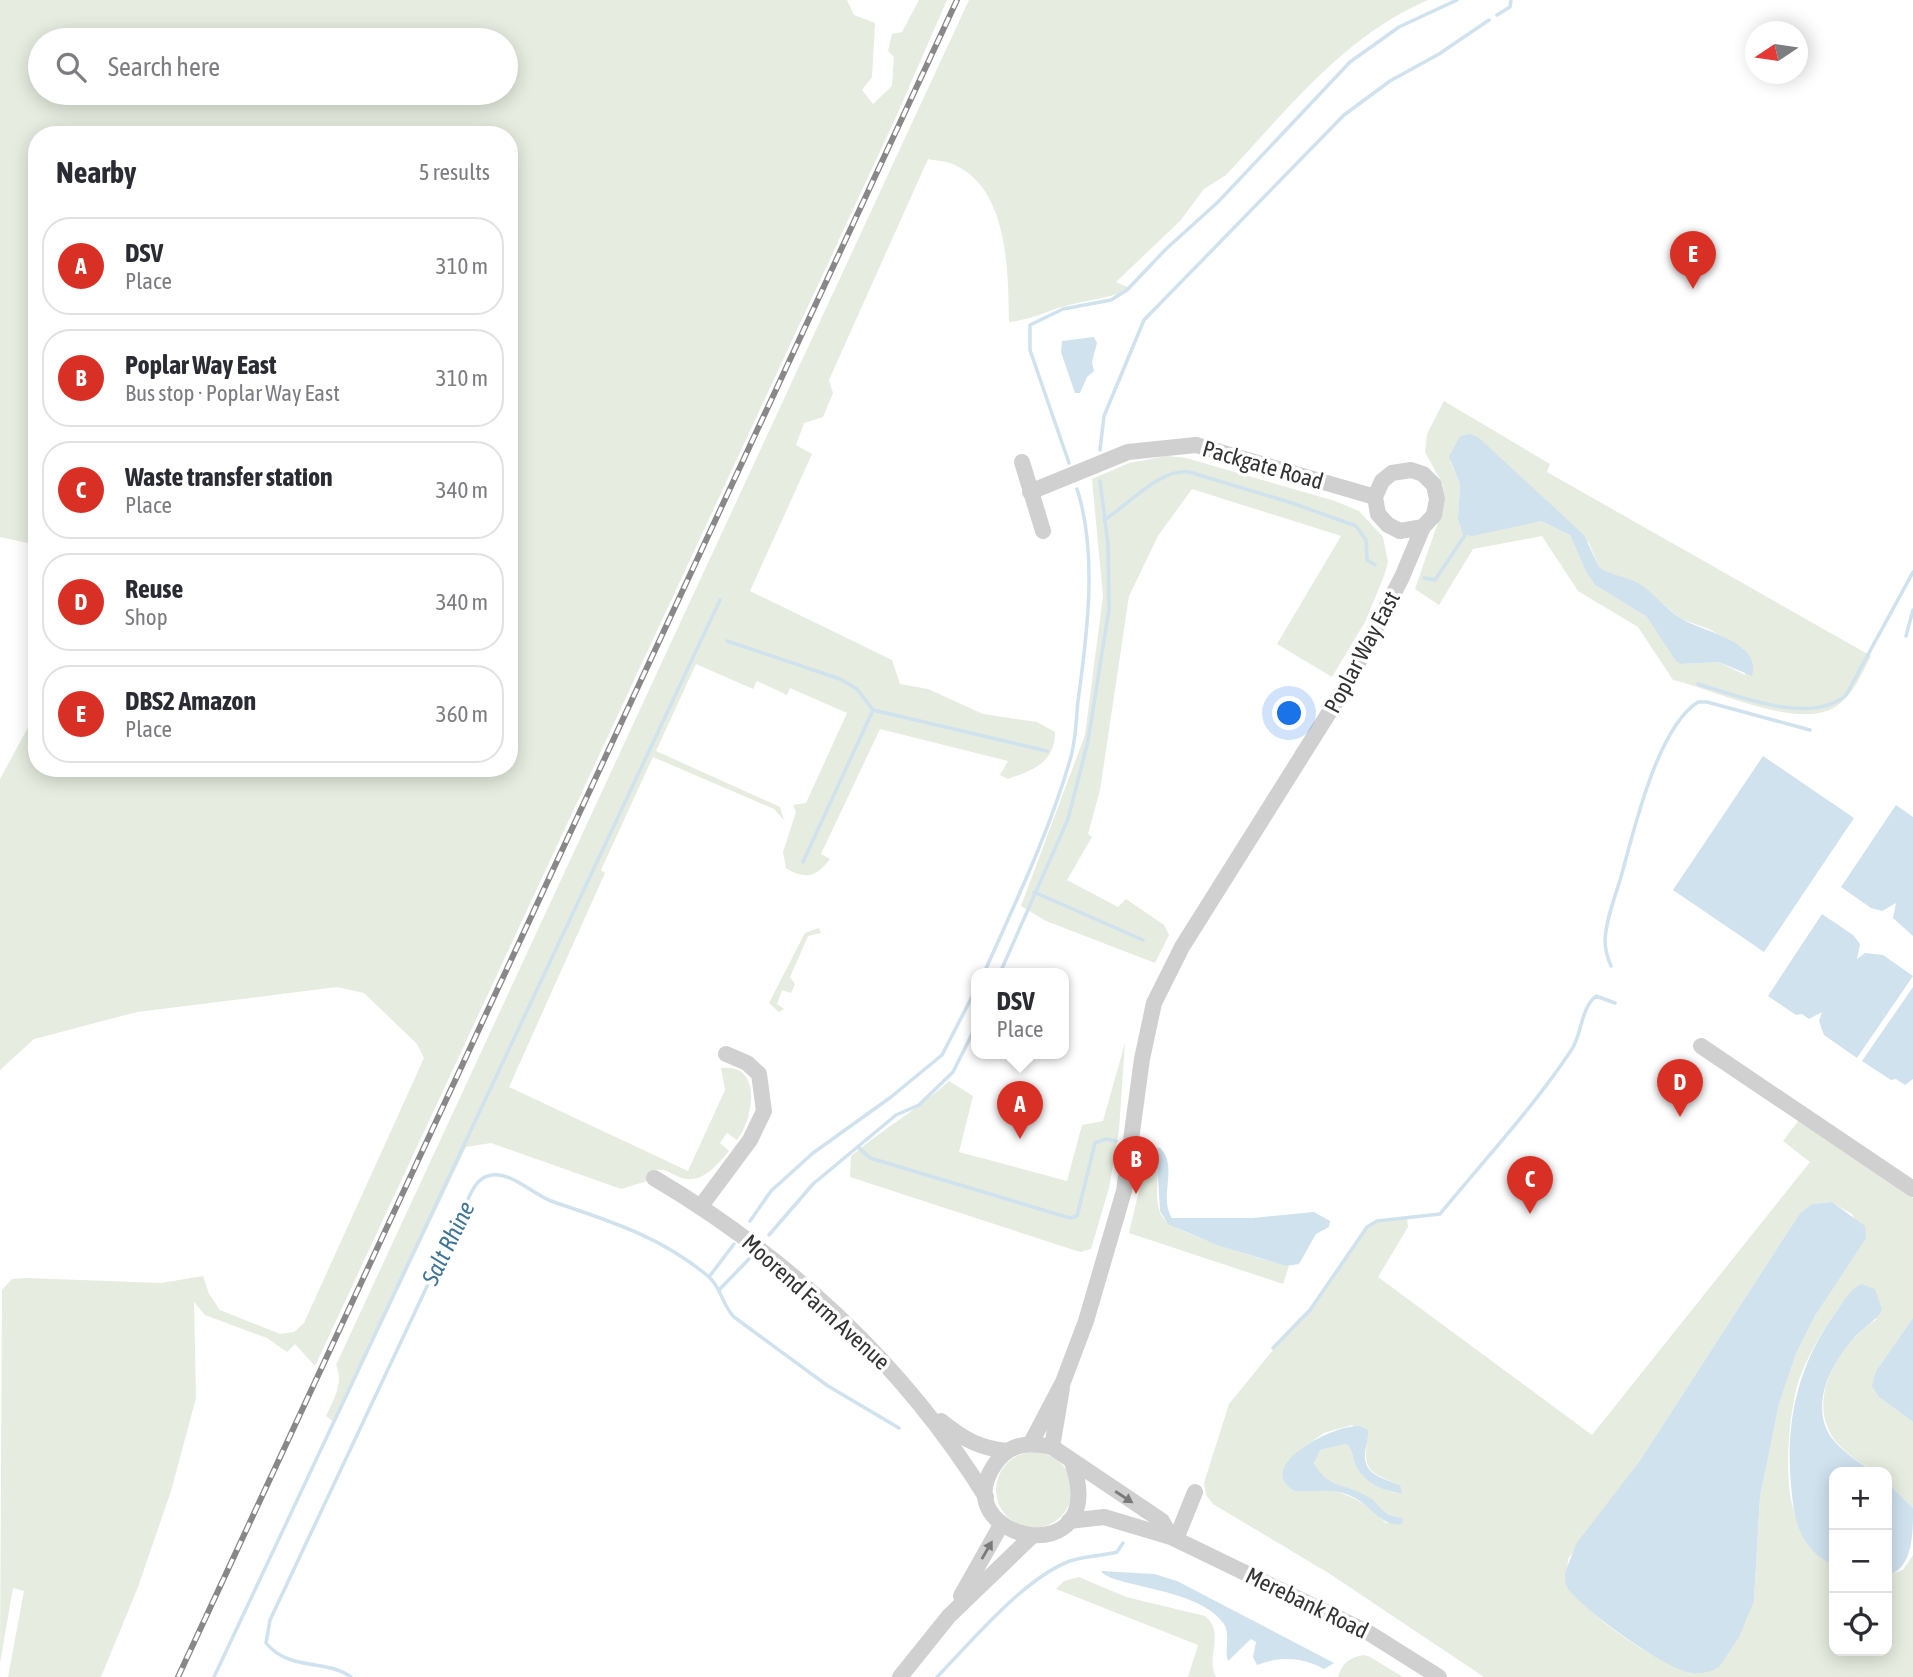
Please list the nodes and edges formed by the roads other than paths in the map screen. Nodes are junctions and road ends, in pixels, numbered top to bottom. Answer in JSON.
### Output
{"nodes":[{"id":1,"x":1022,"y":462,"type":"dead end"},
{"id":2,"x":1030,"y":492,"type":"junction"},
{"id":3,"x":1375,"y":497,"type":"junction"},
{"id":4,"x":1423,"y":527,"type":"junction"},
{"id":5,"x":1043,"y":531,"type":"dead end"},
{"id":6,"x":1400,"y":531,"type":"junction"},
{"id":7,"x":1402,"y":577,"type":"junction"},
{"id":8,"x":1701,"y":1046,"type":"dead end"},
{"id":9,"x":726,"y":1054,"type":"dead end"},
{"id":10,"x":654,"y":1178,"type":"dead end"},
{"id":11,"x":1913,"y":1189,"type":"edge"},
{"id":12,"x":701,"y":1206,"type":"junction"},
{"id":13,"x":1063,"y":1382,"type":"junction"},
{"id":14,"x":923,"y":1406,"type":"junction"},
{"id":15,"x":1031,"y":1443,"type":"junction"},
{"id":16,"x":1052,"y":1447,"type":"junction"},
{"id":17,"x":1007,"y":1451,"type":"junction"},
{"id":18,"x":1072,"y":1462,"type":"junction"},
{"id":19,"x":1195,"y":1492,"type":"dead end"},
{"id":20,"x":986,"y":1497,"type":"junction"},
{"id":21,"x":1069,"y":1521,"type":"junction"},
{"id":22,"x":1001,"y":1525,"type":"junction"},
{"id":23,"x":1031,"y":1537,"type":"junction"},
{"id":24,"x":1173,"y":1538,"type":"junction"},
{"id":25,"x":949,"y":1616,"type":"junction"},
{"id":26,"x":900,"y":1677,"type":"edge"},
{"id":27,"x":1438,"y":1677,"type":"edge"}],
"edges":[{"from":1,"to":2,"type":"street"},
{"from":2,"to":3,"type":"street","name":"Packgate Road"},
{"from":2,"to":5,"type":"street"},
{"from":3,"to":4,"type":"street","name":"Poplar Way East"},
{"from":3,"to":6,"type":"street"},
{"from":4,"to":6,"type":"street"},
{"from":4,"to":7,"type":"street","name":"Poplar Way East"},
{"from":6,"to":7,"type":"street","name":"Poplar Way East"},
{"from":7,"to":13,"type":"street","name":"Poplar Way East"},
{"from":8,"to":11,"type":"street"},
{"from":9,"to":12,"type":"street"},
{"from":10,"to":12,"type":"street","name":"Moorend Farm Avenue"},
{"from":12,"to":14,"type":"street","name":"Moorend Farm Avenue"},
{"from":13,"to":15,"type":"street","name":"Poplar Way East"},
{"from":13,"to":16,"type":"street","name":"Poplar Way East"},
{"from":14,"to":17,"type":"street","name":"Moorend Farm Avenue"},
{"from":14,"to":20,"type":"street","name":"Moorend Farm Avenue"},
{"from":15,"to":16,"type":"street"},
{"from":15,"to":17,"type":"street"},
{"from":16,"to":18,"type":"street"},
{"from":17,"to":20,"type":"street"},
{"from":18,"to":21,"type":"street"},
{"from":18,"to":24,"type":"street","name":"Merebank Road","one_way":true},
{"from":19,"to":24,"type":"street"},
{"from":20,"to":22,"type":"street"},
{"from":21,"to":23,"type":"street"},
{"from":21,"to":24,"type":"street","name":"Merebank Road"},
{"from":22,"to":23,"type":"street"},
{"from":25,"to":22,"type":"street","one_way":true},
{"from":23,"to":25,"type":"street"},
{"from":24,"to":27,"type":"street","name":"Merebank Road"},
{"from":25,"to":26,"type":"street"}]}
